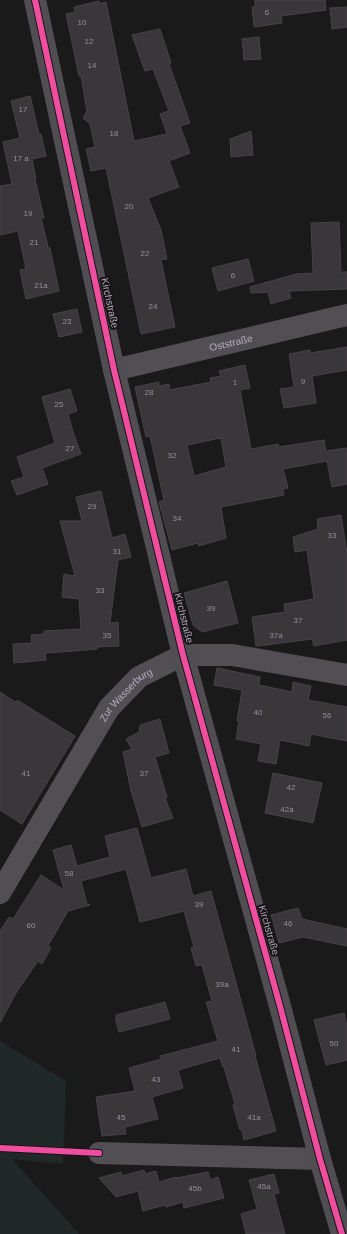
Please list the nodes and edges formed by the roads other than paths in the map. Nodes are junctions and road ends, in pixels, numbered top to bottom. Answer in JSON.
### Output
{"nodes":[{"id":1,"x":35,"y":0,"type":"edge"},
{"id":2,"x":347,"y":315,"type":"edge"},
{"id":3,"x":114,"y":370,"type":"junction"},
{"id":4,"x":182,"y":655,"type":"junction"},
{"id":5,"x":347,"y":675,"type":"edge"},
{"id":6,"x":0,"y":893,"type":"edge"},
{"id":7,"x":99,"y":1153,"type":"dead end"},
{"id":8,"x":320,"y":1159,"type":"junction"},
{"id":9,"x":342,"y":1234,"type":"edge"}],
"edges":[{"from":1,"to":3,"type":"street","name":"Kirchstraße"},
{"from":2,"to":3,"type":"street","name":"Oststraße"},
{"from":3,"to":4,"type":"street","name":"Kirchstraße"},
{"from":4,"to":5,"type":"street","name":"Zur Wasserburg"},
{"from":4,"to":6,"type":"street","name":"Zur Wasserburg"},
{"from":4,"to":8,"type":"street","name":"Kirchstraße"},
{"from":7,"to":8,"type":"street"},
{"from":8,"to":9,"type":"street","name":"Kirchstraße"}]}
